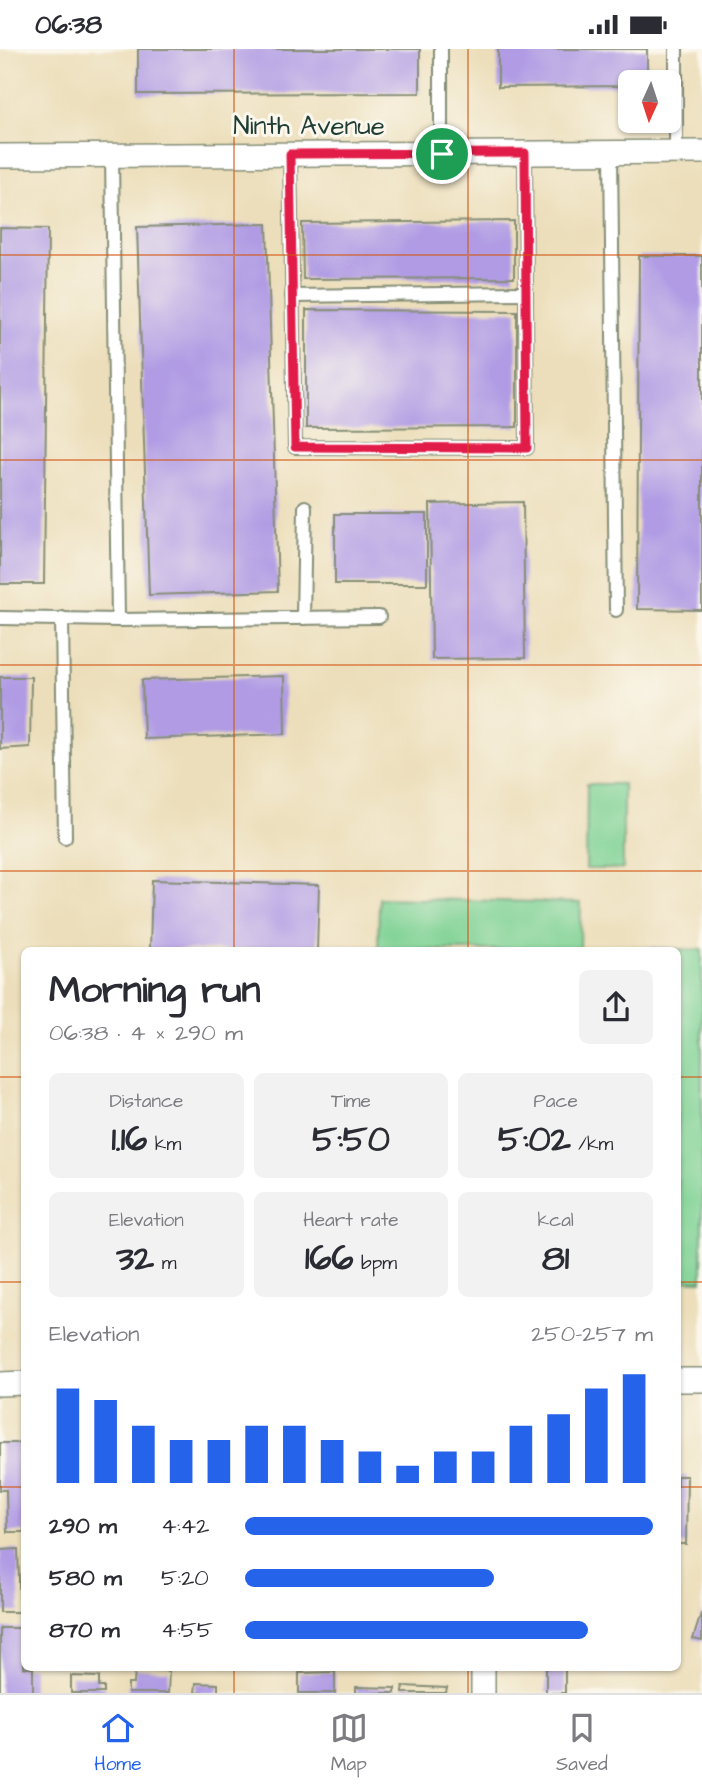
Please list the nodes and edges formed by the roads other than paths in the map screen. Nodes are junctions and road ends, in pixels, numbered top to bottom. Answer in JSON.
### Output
{"nodes":[{"id":1,"x":441,"y":49,"type":"edge"},
{"id":2,"x":676,"y":49,"type":"edge"},
{"id":3,"x":676,"y":152,"type":"junction"},
{"id":4,"x":702,"y":152,"type":"edge"},
{"id":5,"x":525,"y":153,"type":"junction"},
{"id":6,"x":611,"y":153,"type":"junction"},
{"id":7,"x":290,"y":154,"type":"junction"},
{"id":8,"x":442,"y":154,"type":"junction"},
{"id":9,"x":112,"y":155,"type":"junction"},
{"id":10,"x":0,"y":156,"type":"edge"},
{"id":11,"x":526,"y":293,"type":"junction"},
{"id":12,"x":292,"y":296,"type":"junction"},
{"id":13,"x":305,"y":507,"type":"dead end"},
{"id":14,"x":616,"y":610,"type":"dead end"},
{"id":15,"x":379,"y":617,"type":"dead end"},
{"id":16,"x":0,"y":618,"type":"edge"},
{"id":17,"x":62,"y":618,"type":"junction"},
{"id":18,"x":303,"y":618,"type":"junction"},
{"id":19,"x":118,"y":620,"type":"junction"},
{"id":20,"x":65,"y":837,"type":"dead end"},
{"id":21,"x":681,"y":1380,"type":"edge"},
{"id":22,"x":702,"y":1380,"type":"edge"},
{"id":23,"x":21,"y":1383,"type":"edge"},
{"id":24,"x":0,"y":1384,"type":"edge"},
{"id":25,"x":483,"y":1671,"type":"edge"},
{"id":26,"x":483,"y":1693,"type":"edge"}],
"edges":[{"from":1,"to":8,"type":"lane"},
{"from":2,"to":3,"type":"lane"},
{"from":3,"to":4,"type":"street","name":"Ninth Avenue"},
{"from":3,"to":6,"type":"street","name":"Ninth Avenue"},
{"from":5,"to":6,"type":"street","name":"Ninth Avenue"},
{"from":5,"to":8,"type":"street","name":"Ninth Avenue"},
{"from":5,"to":11,"type":"lane"},
{"from":6,"to":14,"type":"lane"},
{"from":7,"to":8,"type":"street","name":"Ninth Avenue"},
{"from":7,"to":9,"type":"street","name":"Ninth Avenue"},
{"from":7,"to":12,"type":"lane"},
{"from":9,"to":10,"type":"street","name":"Ninth Avenue"},
{"from":9,"to":19,"type":"lane"},
{"from":11,"to":12,"type":"lane"},
{"from":11,"to":12,"type":"lane"},
{"from":13,"to":18,"type":"lane"},
{"from":15,"to":18,"type":"lane"},
{"from":16,"to":17,"type":"lane"},
{"from":17,"to":19,"type":"lane"},
{"from":17,"to":20,"type":"lane"},
{"from":18,"to":19,"type":"lane"},
{"from":21,"to":22,"type":"street"},
{"from":23,"to":24,"type":"street"},
{"from":25,"to":26,"type":"street"}]}
